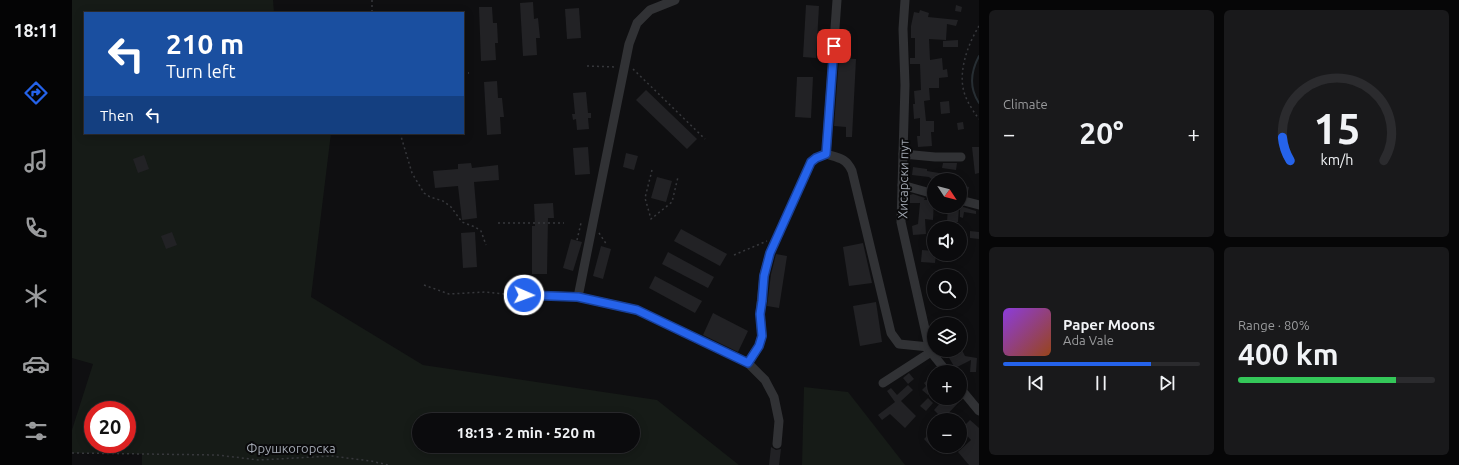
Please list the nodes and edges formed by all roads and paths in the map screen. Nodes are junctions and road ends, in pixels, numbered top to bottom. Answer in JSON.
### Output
{"nodes":[{"id":1,"x":372,"y":0,"type":"edge"},
{"id":2,"x":675,"y":0,"type":"edge"},
{"id":3,"x":837,"y":0,"type":"edge"},
{"id":4,"x":904,"y":0,"type":"edge"},
{"id":5,"x":372,"y":12,"type":"edge"},
{"id":6,"x":979,"y":26,"type":"edge"},
{"id":7,"x":587,"y":66,"type":"dead end"},
{"id":8,"x":624,"y":67,"type":"junction"},
{"id":9,"x":464,"y":73,"type":"edge"},
{"id":10,"x":469,"y":73,"type":"dead end"},
{"id":11,"x":979,"y":120,"type":"edge"},
{"id":12,"x":400,"y":134,"type":"edge"},
{"id":13,"x":705,"y":139,"type":"dead end"},
{"id":14,"x":826,"y":154,"type":"junction"},
{"id":15,"x":903,"y":154,"type":"junction"},
{"id":16,"x":961,"y":157,"type":"dead end"},
{"id":17,"x":652,"y":170,"type":"dead end"},
{"id":18,"x":678,"y":177,"type":"dead end"},
{"id":19,"x":902,"y":185,"type":"junction"},
{"id":20,"x":927,"y":192,"type":"edge"},
{"id":21,"x":967,"y":202,"type":"edge"},
{"id":22,"x":979,"y":205,"type":"edge"},
{"id":23,"x":498,"y":223,"type":"dead end"},
{"id":24,"x":564,"y":223,"type":"dead end"},
{"id":25,"x":581,"y":223,"type":"dead end"},
{"id":26,"x":777,"y":237,"type":"junction"},
{"id":27,"x":577,"y":240,"type":"dead end"},
{"id":28,"x":486,"y":245,"type":"dead end"},
{"id":29,"x":734,"y":255,"type":"dead end"},
{"id":30,"x":424,"y":285,"type":"dead end"},
{"id":31,"x":512,"y":294,"type":"joint"},
{"id":32,"x":578,"y":297,"type":"junction"},
{"id":33,"x":927,"y":337,"type":"edge"},
{"id":34,"x":927,"y":349,"type":"edge"},
{"id":35,"x":927,"y":352,"type":"edge"},
{"id":36,"x":935,"y":357,"type":"edge"},
{"id":37,"x":748,"y":363,"type":"junction"},
{"id":38,"x":942,"y":365,"type":"edge"},
{"id":39,"x":882,"y":383,"type":"dead end"},
{"id":40,"x":967,"y":396,"type":"edge"},
{"id":41,"x":979,"y":411,"type":"edge"},
{"id":42,"x":777,"y":444,"type":"dead end"},
{"id":43,"x":72,"y":452,"type":"edge"},
{"id":44,"x":388,"y":465,"type":"edge"}],
"edges":[{"from":1,"to":5,"type":"path"},
{"from":2,"to":8,"type":"street"},
{"from":3,"to":14,"type":"street"},
{"from":4,"to":15,"type":"street","name":"Хисарски пут"},
{"from":6,"to":11,"type":"path"},
{"from":7,"to":8,"type":"path"},
{"from":8,"to":13,"type":"path"},
{"from":8,"to":32,"type":"street"},
{"from":9,"to":10,"type":"path"},
{"from":12,"to":28,"type":"path"},
{"from":14,"to":26,"type":"street"},
{"from":14,"to":34,"type":"street"},
{"from":15,"to":16,"type":"street"},
{"from":15,"to":19,"type":"street","name":"Хисарски пут"},
{"from":17,"to":18,"type":"path"},
{"from":19,"to":20,"type":"street"},
{"from":19,"to":33,"type":"street","name":"Хисарски пут"},
{"from":21,"to":22,"type":"street"},
{"from":23,"to":24,"type":"path"},
{"from":25,"to":27,"type":"path"},
{"from":26,"to":29,"type":"path"},
{"from":26,"to":37,"type":"street"},
{"from":30,"to":31,"type":"path"},
{"from":31,"to":32,"type":"street"},
{"from":32,"to":37,"type":"street"},
{"from":35,"to":39,"type":"street"},
{"from":36,"to":38,"type":"street","name":"Хисарски пут"},
{"from":37,"to":42,"type":"street"},
{"from":40,"to":41,"type":"street"},
{"from":43,"to":44,"type":"path","name":"Фрушкогорска"}]}
